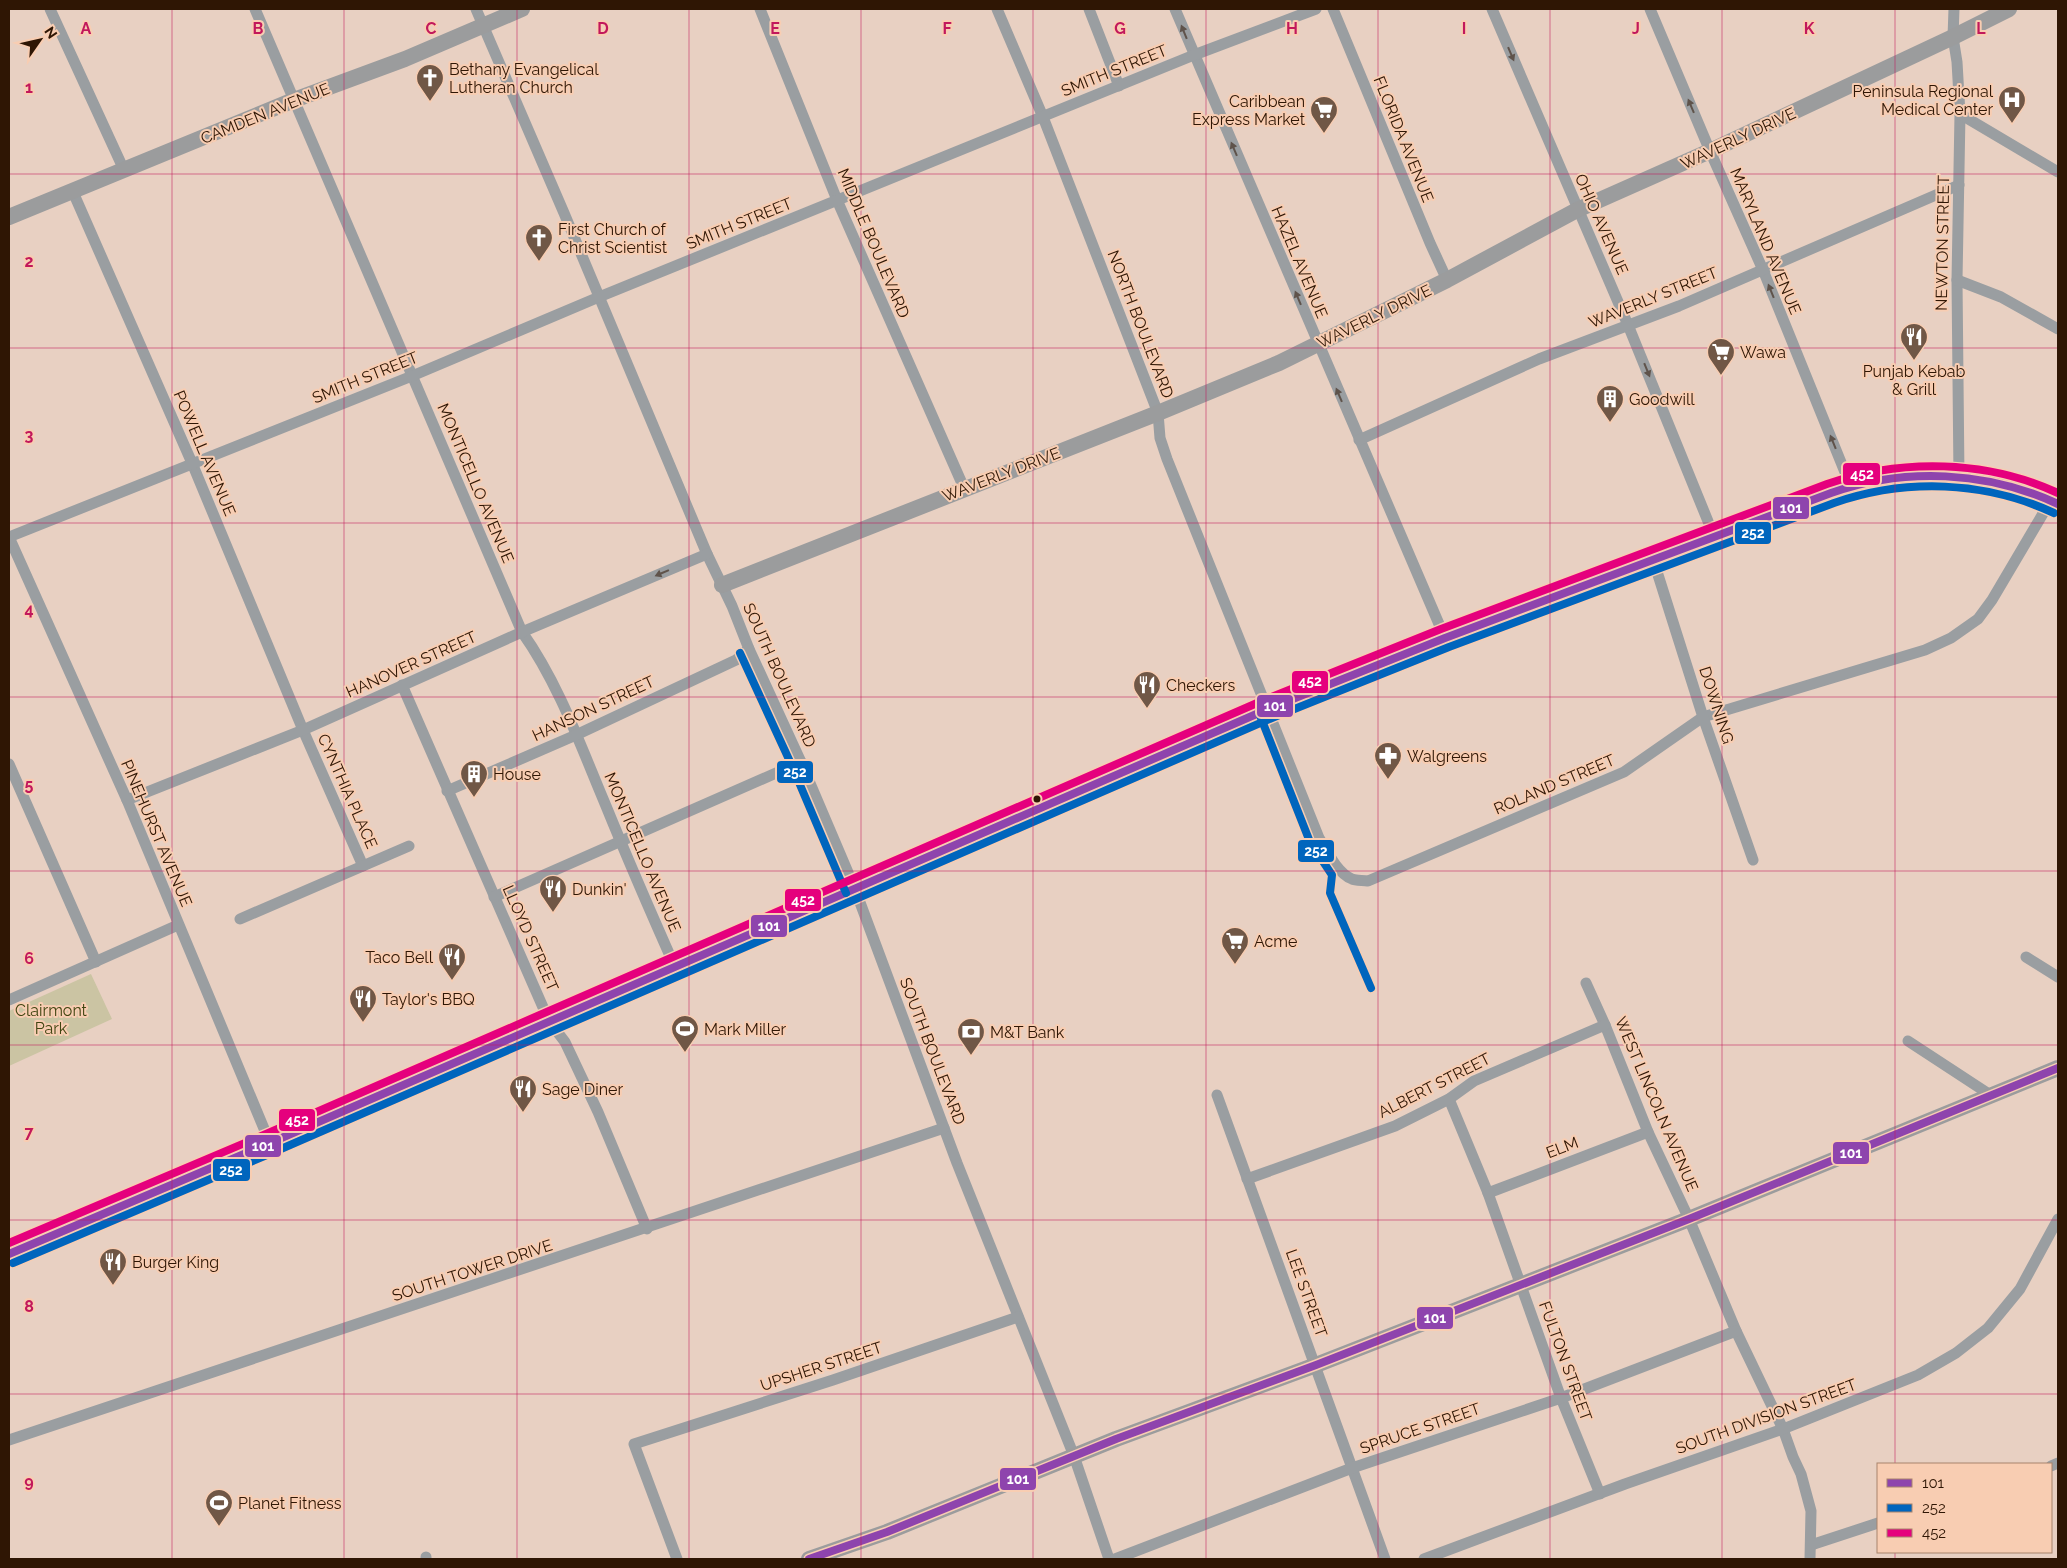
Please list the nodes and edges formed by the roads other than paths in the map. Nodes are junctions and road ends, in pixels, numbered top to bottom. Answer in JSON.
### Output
{"nodes":[{"id":1,"x":50,"y":9,"type":"edge"},
{"id":2,"x":255,"y":9,"type":"edge"},
{"id":3,"x":476,"y":9,"type":"edge"},
{"id":4,"x":522,"y":9,"type":"edge"},
{"id":5,"x":760,"y":9,"type":"edge"},
{"id":6,"x":997,"y":9,"type":"edge"},
{"id":7,"x":1089,"y":9,"type":"edge"},
{"id":8,"x":1175,"y":9,"type":"edge"},
{"id":9,"x":1316,"y":9,"type":"edge"},
{"id":10,"x":1333,"y":9,"type":"edge"},
{"id":11,"x":1492,"y":9,"type":"edge"},
{"id":12,"x":1650,"y":9,"type":"edge"},
{"id":13,"x":1954,"y":9,"type":"edge"},
{"id":14,"x":2009,"y":9,"type":"edge"},
{"id":15,"x":482,"y":24,"type":"junction"},
{"id":16,"x":1953,"y":38,"type":"junction"},
{"id":17,"x":1194,"y":55,"type":"junction"},
{"id":18,"x":1119,"y":86,"type":"junction"},
{"id":19,"x":294,"y":100,"type":"junction"},
{"id":20,"x":1960,"y":114,"type":"junction"},
{"id":21,"x":1043,"y":117,"type":"junction"},
{"id":22,"x":1710,"y":151,"type":"junction"},
{"id":23,"x":124,"y":170,"type":"junction"},
{"id":24,"x":2058,"y":172,"type":"edge"},
{"id":25,"x":1959,"y":185,"type":"junction"},
{"id":26,"x":73,"y":192,"type":"junction"},
{"id":27,"x":837,"y":200,"type":"junction"},
{"id":28,"x":1578,"y":210,"type":"junction"},
{"id":29,"x":9,"y":217,"type":"edge"},
{"id":30,"x":1763,"y":270,"type":"junction"},
{"id":31,"x":1447,"y":280,"type":"junction"},
{"id":32,"x":1957,"y":280,"type":"junction"},
{"id":33,"x":599,"y":297,"type":"junction"},
{"id":34,"x":1628,"y":325,"type":"junction"},
{"id":35,"x":2058,"y":329,"type":"edge"},
{"id":36,"x":1317,"y":343,"type":"junction"},
{"id":37,"x":412,"y":376,"type":"junction"},
{"id":38,"x":1158,"y":413,"type":"junction"},
{"id":39,"x":1358,"y":440,"type":"junction"},
{"id":40,"x":192,"y":463,"type":"junction"},
{"id":41,"x":1959,"y":478,"type":"junction"},
{"id":42,"x":1851,"y":487,"type":"junction"},
{"id":43,"x":964,"y":488,"type":"junction"},
{"id":44,"x":2054,"y":502,"type":"edge"},
{"id":45,"x":1714,"y":536,"type":"junction"},
{"id":46,"x":9,"y":537,"type":"edge"},
{"id":47,"x":707,"y":554,"type":"junction"},
{"id":48,"x":1653,"y":560,"type":"junction"},
{"id":49,"x":722,"y":584,"type":"junction"},
{"id":50,"x":522,"y":632,"type":"junction"},
{"id":51,"x":1445,"y":638,"type":"junction"},
{"id":52,"x":748,"y":649,"type":"junction"},
{"id":53,"x":402,"y":685,"type":"junction"},
{"id":54,"x":1268,"y":709,"type":"junction"},
{"id":55,"x":1703,"y":717,"type":"junction"},
{"id":56,"x":303,"y":730,"type":"junction"},
{"id":57,"x":576,"y":735,"type":"junction"},
{"id":58,"x":801,"y":762,"type":"junction"},
{"id":59,"x":9,"y":764,"type":"edge"},
{"id":60,"x":447,"y":791,"type":"junction"},
{"id":61,"x":127,"y":800,"type":"junction"},
{"id":62,"x":620,"y":841,"type":"junction"},
{"id":63,"x":409,"y":846,"type":"dead end"},
{"id":64,"x":1753,"y":860,"type":"dead end"},
{"id":65,"x":364,"y":866,"type":"junction"},
{"id":66,"x":855,"y":889,"type":"junction"},
{"id":67,"x":494,"y":897,"type":"junction"},
{"id":68,"x":240,"y":919,"type":"dead end"},
{"id":69,"x":178,"y":925,"type":"junction"},
{"id":70,"x":2026,"y":957,"type":"dead end"},
{"id":71,"x":96,"y":962,"type":"junction"},
{"id":72,"x":675,"y":967,"type":"junction"},
{"id":73,"x":2058,"y":977,"type":"edge"},
{"id":74,"x":1586,"y":983,"type":"dead end"},
{"id":75,"x":9,"y":1000,"type":"edge"},
{"id":76,"x":549,"y":1021,"type":"junction"},
{"id":77,"x":1606,"y":1025,"type":"junction"},
{"id":78,"x":1908,"y":1041,"type":"dead end"},
{"id":79,"x":2058,"y":1068,"type":"edge"},
{"id":80,"x":1217,"y":1095,"type":"dead end"},
{"id":81,"x":1992,"y":1096,"type":"junction"},
{"id":82,"x":1449,"y":1099,"type":"junction"},
{"id":83,"x":944,"y":1128,"type":"junction"},
{"id":84,"x":1648,"y":1132,"type":"junction"},
{"id":85,"x":270,"y":1143,"type":"junction"},
{"id":86,"x":1247,"y":1179,"type":"junction"},
{"id":87,"x":1488,"y":1193,"type":"junction"},
{"id":88,"x":1688,"y":1219,"type":"junction"},
{"id":89,"x":2058,"y":1219,"type":"edge"},
{"id":90,"x":647,"y":1229,"type":"junction"},
{"id":91,"x":9,"y":1254,"type":"edge"},
{"id":92,"x":1520,"y":1283,"type":"junction"},
{"id":93,"x":1018,"y":1317,"type":"junction"},
{"id":94,"x":1736,"y":1330,"type":"junction"},
{"id":95,"x":1316,"y":1364,"type":"junction"},
{"id":96,"x":1561,"y":1398,"type":"junction"},
{"id":97,"x":1783,"y":1429,"type":"junction"},
{"id":98,"x":9,"y":1440,"type":"edge"},
{"id":99,"x":1074,"y":1456,"type":"junction"},
{"id":100,"x":1352,"y":1468,"type":"junction"},
{"id":101,"x":1600,"y":1494,"type":"junction"},
{"id":102,"x":1877,"y":1523,"type":"edge"},
{"id":103,"x":1810,"y":1545,"type":"junction"},
{"id":104,"x":1449,"y":1555,"type":"edge"},
{"id":105,"x":816,"y":1558,"type":"edge"},
{"id":106,"x":677,"y":1559,"type":"edge"},
{"id":107,"x":1110,"y":1559,"type":"edge"},
{"id":108,"x":1115,"y":1559,"type":"edge"},
{"id":109,"x":1386,"y":1559,"type":"edge"},
{"id":110,"x":1424,"y":1559,"type":"edge"},
{"id":111,"x":1810,"y":1559,"type":"edge"}],
"edges":[{"from":1,"to":23,"type":"street"},
{"from":2,"to":19,"type":"street","name":"MONTICELLO AVENUE"},
{"from":3,"to":15,"type":"street","name":"SOUTH BOULEVARD"},
{"from":4,"to":15,"type":"street","name":"CAMDEN AVENUE"},
{"from":5,"to":27,"type":"street","name":"MIDDLE BOULEVARD"},
{"from":6,"to":21,"type":"street","name":"NORTH BOULEVARD"},
{"from":7,"to":18,"type":"street"},
{"from":17,"to":8,"type":"street","name":"HAZEL AVENUE","one_way":true},
{"from":9,"to":17,"type":"street","name":"SMITH STREET"},
{"from":10,"to":31,"type":"street","name":"FLORIDA AVENUE"},
{"from":11,"to":28,"type":"street","name":"OHIO AVENUE","one_way":true},
{"from":22,"to":12,"type":"street","name":"MARYLAND AVENUE","one_way":true},
{"from":13,"to":16,"type":"street","name":"NEWTON STREET"},
{"from":14,"to":16,"type":"street","name":"WAVERLY DRIVE"},
{"from":15,"to":19,"type":"street","name":"CAMDEN AVENUE"},
{"from":15,"to":33,"type":"street","name":"SOUTH BOULEVARD"},
{"from":16,"to":20,"type":"street","name":"NEWTON STREET"},
{"from":16,"to":22,"type":"street","name":"WAVERLY DRIVE"},
{"from":17,"to":18,"type":"street","name":"SMITH STREET"},
{"from":36,"to":17,"type":"street","name":"HAZEL AVENUE","one_way":true},
{"from":18,"to":21,"type":"street","name":"SMITH STREET"},
{"from":19,"to":23,"type":"street","name":"CAMDEN AVENUE"},
{"from":19,"to":37,"type":"street","name":"MONTICELLO AVENUE"},
{"from":20,"to":24,"type":"street"},
{"from":20,"to":25,"type":"street","name":"NEWTON STREET"},
{"from":21,"to":27,"type":"street","name":"SMITH STREET"},
{"from":21,"to":38,"type":"street","name":"NORTH BOULEVARD"},
{"from":22,"to":28,"type":"street","name":"WAVERLY DRIVE"},
{"from":22,"to":30,"type":"street","name":"MARYLAND AVENUE"},
{"from":23,"to":26,"type":"street","name":"CAMDEN AVENUE"},
{"from":25,"to":30,"type":"street","name":"WAVERLY STREET"},
{"from":25,"to":32,"type":"street","name":"NEWTON STREET"},
{"from":26,"to":29,"type":"street","name":"CAMDEN AVENUE"},
{"from":26,"to":40,"type":"street","name":"POWELL AVENUE"},
{"from":27,"to":33,"type":"street","name":"SMITH STREET"},
{"from":27,"to":43,"type":"street","name":"MIDDLE BOULEVARD"},
{"from":28,"to":31,"type":"street","name":"WAVERLY DRIVE"},
{"from":28,"to":34,"type":"street","name":"OHIO AVENUE"},
{"from":30,"to":34,"type":"street","name":"WAVERLY STREET"},
{"from":42,"to":30,"type":"street","name":"MARYLAND AVENUE","one_way":true},
{"from":31,"to":36,"type":"street","name":"WAVERLY DRIVE"},
{"from":32,"to":35,"type":"street"},
{"from":32,"to":41,"type":"street","name":"NEWTON STREET"},
{"from":33,"to":37,"type":"street","name":"SMITH STREET"},
{"from":33,"to":47,"type":"street","name":"SOUTH BOULEVARD"},
{"from":34,"to":39,"type":"street","name":"WAVERLY STREET"},
{"from":34,"to":45,"type":"street","name":"OHIO AVENUE","one_way":true},
{"from":36,"to":38,"type":"street","name":"WAVERLY DRIVE"},
{"from":39,"to":36,"type":"street","name":"HAZEL AVENUE","one_way":true},
{"from":37,"to":40,"type":"street","name":"SMITH STREET"},
{"from":37,"to":50,"type":"street","name":"MONTICELLO AVENUE"},
{"from":38,"to":43,"type":"street","name":"WAVERLY DRIVE"},
{"from":38,"to":54,"type":"street","name":"NORTH BOULEVARD"},
{"from":39,"to":51,"type":"street","name":"HAZEL AVENUE"},
{"from":40,"to":46,"type":"street","name":"SMITH STREET"},
{"from":40,"to":56,"type":"street","name":"POWELL AVENUE"},
{"from":41,"to":42,"type":"main road"},
{"from":41,"to":44,"type":"main road"},
{"from":42,"to":45,"type":"main road"},
{"from":43,"to":49,"type":"street","name":"WAVERLY DRIVE"},
{"from":44,"to":55,"type":"street","name":"ROLAND STREET"},
{"from":45,"to":48,"type":"main road"},
{"from":46,"to":61,"type":"street","name":"PINEHURST AVENUE"},
{"from":47,"to":49,"type":"street","name":"SOUTH BOULEVARD"},
{"from":47,"to":50,"type":"street","name":"HANOVER STREET","one_way":true},
{"from":48,"to":51,"type":"main road"},
{"from":48,"to":55,"type":"street","name":"DOWNING"},
{"from":49,"to":52,"type":"street","name":"SOUTH BOULEVARD"},
{"from":50,"to":53,"type":"street","name":"HANOVER STREET"},
{"from":50,"to":57,"type":"street","name":"MONTICELLO AVENUE"},
{"from":51,"to":54,"type":"main road"},
{"from":52,"to":57,"type":"street","name":"HANSON STREET"},
{"from":52,"to":58,"type":"street","name":"SOUTH BOULEVARD"},
{"from":53,"to":56,"type":"street","name":"HANOVER STREET"},
{"from":53,"to":60,"type":"street","name":"LLOYD STREET"},
{"from":54,"to":55,"type":"street","name":"ROLAND STREET"},
{"from":54,"to":66,"type":"main road"},
{"from":55,"to":64,"type":"street","name":"DOWNING"},
{"from":56,"to":61,"type":"street","name":"HANOVER STREET"},
{"from":56,"to":65,"type":"street","name":"CYNTHIA PLACE"},
{"from":57,"to":60,"type":"street","name":"HANSON STREET"},
{"from":57,"to":62,"type":"street","name":"MONTICELLO AVENUE"},
{"from":58,"to":62,"type":"street"},
{"from":58,"to":66,"type":"street","name":"SOUTH BOULEVARD"},
{"from":59,"to":71,"type":"street"},
{"from":60,"to":67,"type":"street","name":"LLOYD STREET"},
{"from":61,"to":69,"type":"street","name":"PINEHURST AVENUE"},
{"from":62,"to":67,"type":"street"},
{"from":62,"to":72,"type":"street","name":"MONTICELLO AVENUE"},
{"from":63,"to":65,"type":"street","name":"CYNTHIA PLACE"},
{"from":65,"to":68,"type":"street","name":"CYNTHIA PLACE"},
{"from":66,"to":72,"type":"main road"},
{"from":66,"to":83,"type":"street","name":"SOUTH BOULEVARD"},
{"from":67,"to":76,"type":"street","name":"LLOYD STREET"},
{"from":69,"to":71,"type":"street"},
{"from":69,"to":85,"type":"street","name":"PINEHURST AVENUE"},
{"from":70,"to":73,"type":"street"},
{"from":71,"to":75,"type":"street"},
{"from":72,"to":76,"type":"main road"},
{"from":74,"to":77,"type":"street","name":"WEST LINCOLN AVENUE"},
{"from":76,"to":85,"type":"main road"},
{"from":76,"to":90,"type":"street","name":"LLOYD STREET"},
{"from":77,"to":82,"type":"street","name":"ALBERT STREET"},
{"from":77,"to":84,"type":"street","name":"WEST LINCOLN AVENUE"},
{"from":78,"to":81,"type":"street"},
{"from":79,"to":81,"type":"street"},
{"from":80,"to":86,"type":"street","name":"LEE STREET"},
{"from":81,"to":88,"type":"street"},
{"from":82,"to":86,"type":"street","name":"ALBERT STREET"},
{"from":82,"to":87,"type":"street","name":"FULTON STREET"},
{"from":83,"to":90,"type":"street","name":"SOUTH TOWER DRIVE"},
{"from":83,"to":93,"type":"street","name":"SOUTH BOULEVARD"},
{"from":84,"to":87,"type":"street","name":"ELM"},
{"from":84,"to":88,"type":"street","name":"WEST LINCOLN AVENUE"},
{"from":85,"to":91,"type":"main road"},
{"from":86,"to":95,"type":"street","name":"LEE STREET"},
{"from":87,"to":92,"type":"street","name":"FULTON STREET"},
{"from":88,"to":92,"type":"street"},
{"from":88,"to":94,"type":"street","name":"WEST LINCOLN AVENUE"},
{"from":89,"to":97,"type":"street","name":"SOUTH DIVISION STREET"},
{"from":90,"to":98,"type":"street","name":"SOUTH TOWER DRIVE"},
{"from":92,"to":95,"type":"street"},
{"from":92,"to":96,"type":"street","name":"FULTON STREET"},
{"from":93,"to":99,"type":"street","name":"SOUTH BOULEVARD"},
{"from":93,"to":106,"type":"street","name":"UPSHER STREET"},
{"from":94,"to":96,"type":"street","name":"SPRUCE STREET"},
{"from":94,"to":97,"type":"street","name":"WEST LINCOLN AVENUE"},
{"from":95,"to":99,"type":"street"},
{"from":95,"to":100,"type":"street","name":"LEE STREET"},
{"from":96,"to":100,"type":"street","name":"SPRUCE STREET"},
{"from":96,"to":101,"type":"street","name":"FULTON STREET"},
{"from":97,"to":101,"type":"street","name":"SOUTH DIVISION STREET"},
{"from":97,"to":103,"type":"street","name":"WEST LINCOLN AVENUE"},
{"from":99,"to":105,"type":"street"},
{"from":99,"to":107,"type":"street","name":"SOUTH BOULEVARD"},
{"from":100,"to":108,"type":"street","name":"SPRUCE STREET"},
{"from":100,"to":109,"type":"street","name":"LEE STREET"},
{"from":101,"to":104,"type":"street","name":"SOUTH DIVISION STREET"},
{"from":102,"to":103,"type":"street"},
{"from":103,"to":111,"type":"street","name":"WEST LINCOLN AVENUE"},
{"from":104,"to":110,"type":"street","name":"SOUTH DIVISION STREET"}]}
